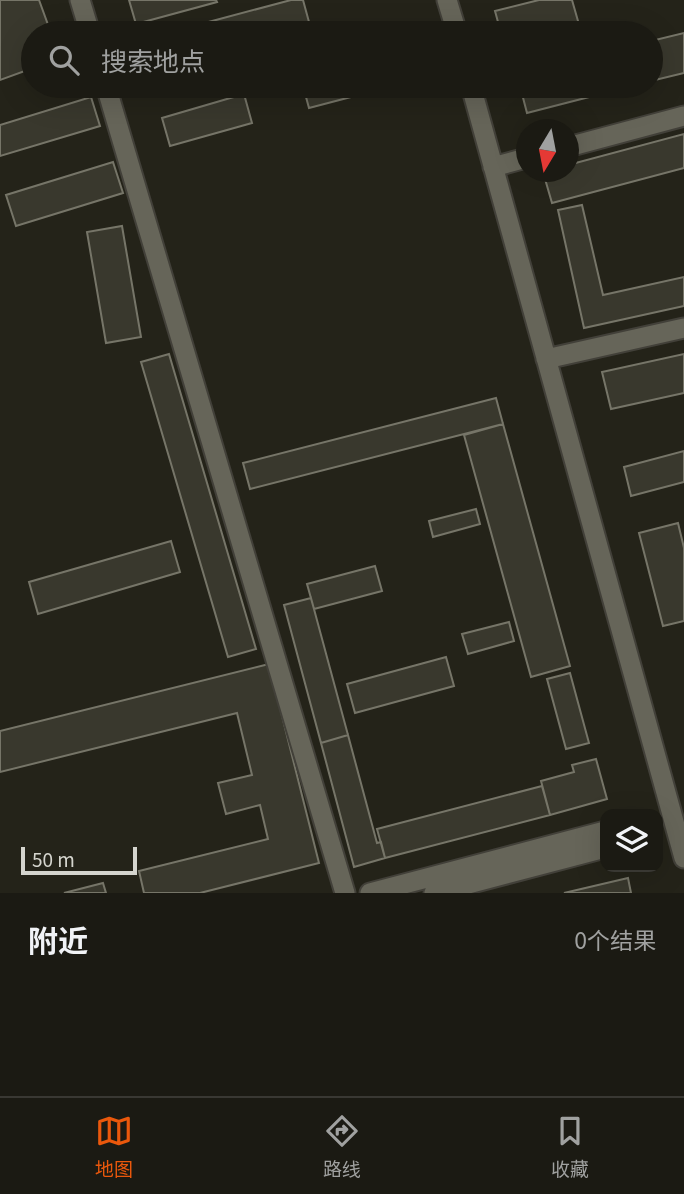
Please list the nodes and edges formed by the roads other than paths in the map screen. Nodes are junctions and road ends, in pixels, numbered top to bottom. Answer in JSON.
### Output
{"nodes":[{"id":1,"x":80,"y":0,"type":"edge"},
{"id":2,"x":447,"y":0,"type":"edge"},
{"id":3,"x":86,"y":21,"type":"edge"},
{"id":4,"x":453,"y":21,"type":"edge"},
{"id":5,"x":110,"y":98,"type":"edge"},
{"id":6,"x":474,"y":98,"type":"edge"},
{"id":7,"x":684,"y":116,"type":"edge"},
{"id":8,"x":579,"y":144,"type":"edge"},
{"id":9,"x":516,"y":161,"type":"edge"},
{"id":10,"x":493,"y":167,"type":"junction"},
{"id":11,"x":684,"y":328,"type":"edge"},
{"id":12,"x":546,"y":359,"type":"junction"},
{"id":13,"x":672,"y":822,"type":"edge"},
{"id":14,"x":600,"y":832,"type":"edge"},
{"id":15,"x":600,"y":849,"type":"edge"},
{"id":16,"x":684,"y":858,"type":"edge"},
{"id":17,"x":345,"y":893,"type":"edge"},
{"id":18,"x":370,"y":893,"type":"edge"},
{"id":19,"x":434,"y":893,"type":"edge"}],
"edges":[{"from":1,"to":3,"type":"street"},
{"from":2,"to":4,"type":"street"},
{"from":5,"to":17,"type":"street"},
{"from":6,"to":10,"type":"street"},
{"from":7,"to":8,"type":"street"},
{"from":9,"to":10,"type":"street"},
{"from":10,"to":12,"type":"street"},
{"from":11,"to":12,"type":"street"},
{"from":12,"to":13,"type":"street"},
{"from":13,"to":16,"type":"street"},
{"from":14,"to":18,"type":"street"},
{"from":15,"to":19,"type":"street"}]}
